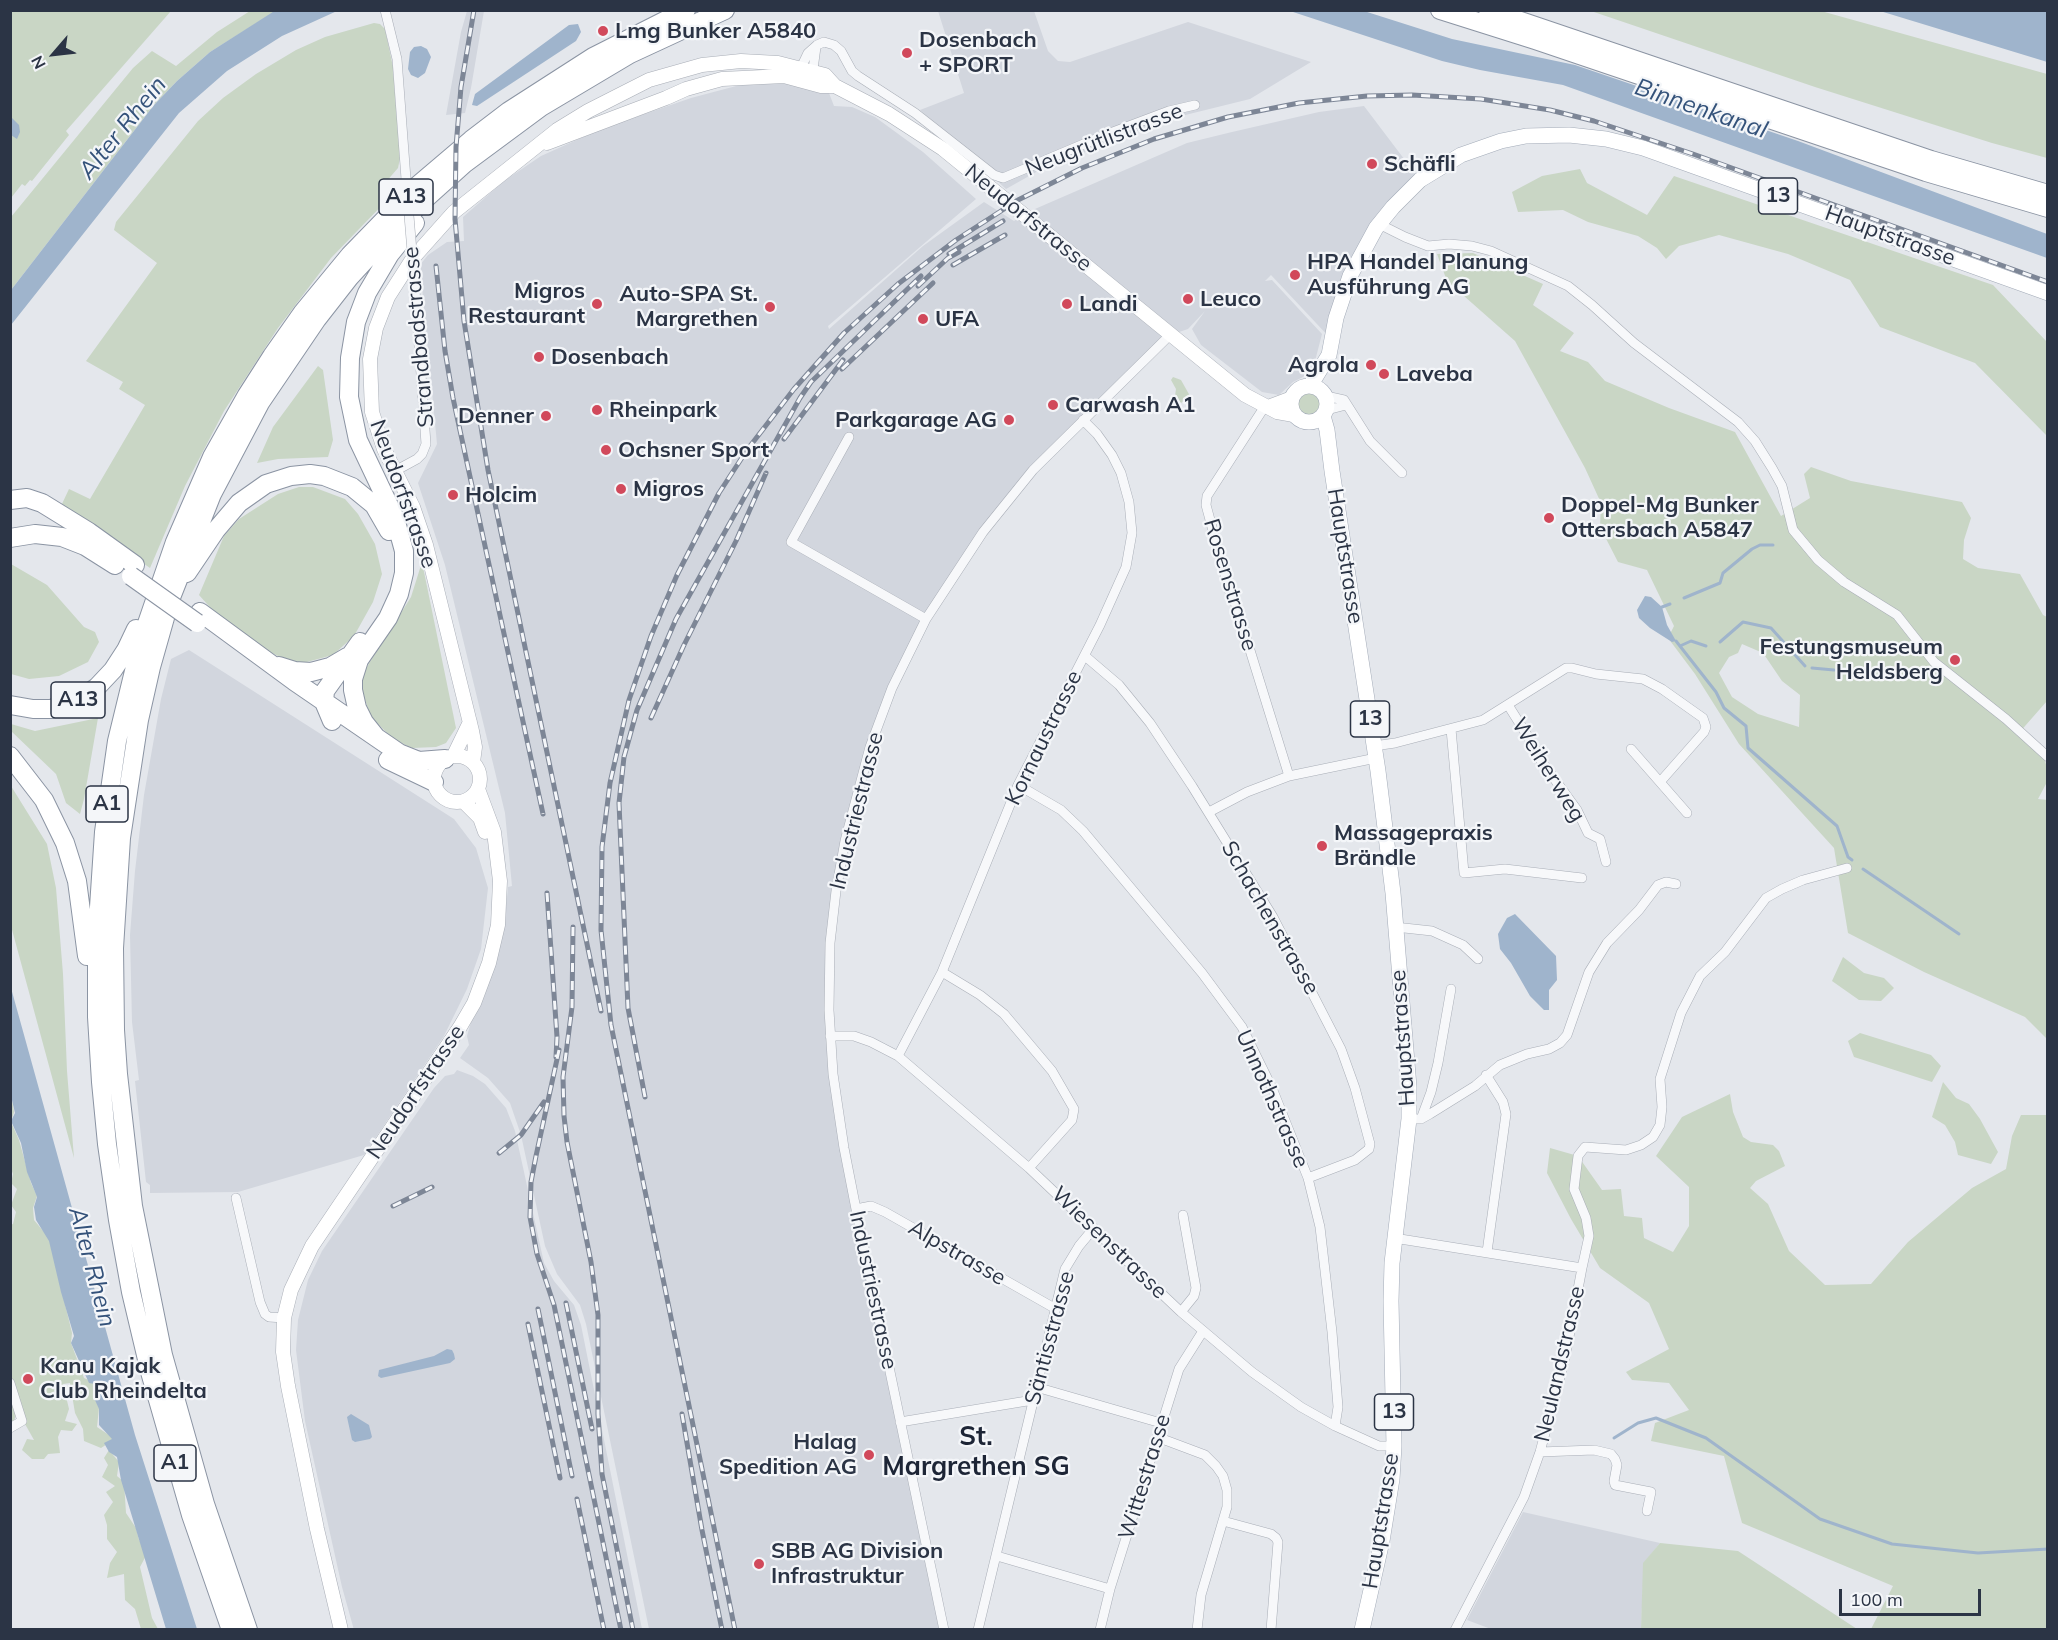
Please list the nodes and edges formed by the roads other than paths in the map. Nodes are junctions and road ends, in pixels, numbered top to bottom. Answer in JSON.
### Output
{"nodes":[{"id":1,"x":686,"y":10,"type":"edge"},
{"id":2,"x":725,"y":10,"type":"edge"},
{"id":3,"x":1440,"y":10,"type":"edge"},
{"id":4,"x":1488,"y":10,"type":"edge"},
{"id":5,"x":385,"y":11,"type":"edge"},
{"id":6,"x":816,"y":47,"type":"junction"},
{"id":7,"x":805,"y":76,"type":"junction"},
{"id":8,"x":1195,"y":105,"type":"dead end"},
{"id":9,"x":536,"y":147,"type":"junction"},
{"id":10,"x":464,"y":164,"type":"junction"},
{"id":11,"x":2048,"y":194,"type":"edge"},
{"id":12,"x":2048,"y":208,"type":"edge"},
{"id":13,"x":1379,"y":224,"type":"junction"},
{"id":14,"x":2048,"y":293,"type":"edge"},
{"id":15,"x":1170,"y":335,"type":"junction"},
{"id":16,"x":1326,"y":363,"type":"junction"},
{"id":17,"x":1310,"y":386,"type":"junction"},
{"id":18,"x":1292,"y":398,"type":"junction"},
{"id":19,"x":1346,"y":405,"type":"junction"},
{"id":20,"x":1266,"y":406,"type":"junction"},
{"id":21,"x":1322,"y":407,"type":"junction"},
{"id":22,"x":1294,"y":415,"type":"junction"},
{"id":23,"x":1083,"y":420,"type":"junction"},
{"id":24,"x":849,"y":437,"type":"dead end"},
{"id":25,"x":395,"y":471,"type":"junction"},
{"id":26,"x":1402,"y":473,"type":"dead end"},
{"id":27,"x":10,"y":500,"type":"edge"},
{"id":28,"x":10,"y":538,"type":"edge"},
{"id":29,"x":133,"y":571,"type":"junction"},
{"id":30,"x":164,"y":571,"type":"junction"},
{"id":31,"x":170,"y":600,"type":"junction"},
{"id":32,"x":198,"y":617,"type":"junction"},
{"id":33,"x":926,"y":619,"type":"junction"},
{"id":34,"x":348,"y":656,"type":"junction"},
{"id":35,"x":1085,"y":656,"type":"junction"},
{"id":36,"x":273,"y":664,"type":"junction"},
{"id":37,"x":317,"y":704,"type":"junction"},
{"id":38,"x":10,"y":705,"type":"edge"},
{"id":39,"x":1508,"y":705,"type":"junction"},
{"id":40,"x":470,"y":722,"type":"junction"},
{"id":41,"x":1451,"y":729,"type":"junction"},
{"id":42,"x":375,"y":737,"type":"junction"},
{"id":43,"x":1631,"y":749,"type":"dead end"},
{"id":44,"x":1375,"y":752,"type":"junction"},
{"id":45,"x":10,"y":756,"type":"edge"},
{"id":46,"x":449,"y":757,"type":"junction"},
{"id":47,"x":2048,"y":758,"type":"edge"},
{"id":48,"x":473,"y":762,"type":"junction"},
{"id":49,"x":1289,"y":776,"type":"junction"},
{"id":50,"x":1660,"y":782,"type":"junction"},
{"id":51,"x":434,"y":783,"type":"junction"},
{"id":52,"x":1018,"y":785,"type":"junction"},
{"id":53,"x":478,"y":789,"type":"junction"},
{"id":54,"x":464,"y":802,"type":"junction"},
{"id":55,"x":1209,"y":812,"type":"junction"},
{"id":56,"x":1687,"y":813,"type":"dead end"},
{"id":57,"x":495,"y":849,"type":"junction"},
{"id":58,"x":1606,"y":862,"type":"dead end"},
{"id":59,"x":1847,"y":868,"type":"dead end"},
{"id":60,"x":1582,"y":878,"type":"dead end"},
{"id":61,"x":1676,"y":884,"type":"dead end"},
{"id":62,"x":1395,"y":927,"type":"junction"},
{"id":63,"x":1478,"y":959,"type":"dead end"},
{"id":64,"x":942,"y":972,"type":"junction"},
{"id":65,"x":1451,"y":989,"type":"dead end"},
{"id":66,"x":830,"y":1036,"type":"junction"},
{"id":67,"x":98,"y":1044,"type":"junction"},
{"id":68,"x":898,"y":1056,"type":"junction"},
{"id":69,"x":1486,"y":1075,"type":"junction"},
{"id":70,"x":1415,"y":1119,"type":"junction"},
{"id":71,"x":1029,"y":1168,"type":"junction"},
{"id":72,"x":1308,"y":1178,"type":"junction"},
{"id":73,"x":236,"y":1198,"type":"dead end"},
{"id":74,"x":856,"y":1209,"type":"junction"},
{"id":75,"x":1183,"y":1215,"type":"dead end"},
{"id":76,"x":1094,"y":1228,"type":"junction"},
{"id":77,"x":1394,"y":1238,"type":"junction"},
{"id":78,"x":1487,"y":1252,"type":"junction"},
{"id":79,"x":1582,"y":1268,"type":"junction"},
{"id":80,"x":1056,"y":1309,"type":"junction"},
{"id":81,"x":1181,"y":1312,"type":"junction"},
{"id":82,"x":284,"y":1318,"type":"junction"},
{"id":83,"x":1203,"y":1331,"type":"junction"},
{"id":84,"x":10,"y":1383,"type":"edge"},
{"id":85,"x":1036,"y":1387,"type":"junction"},
{"id":86,"x":1033,"y":1401,"type":"junction"},
{"id":87,"x":900,"y":1422,"type":"junction"},
{"id":88,"x":1161,"y":1423,"type":"junction"},
{"id":89,"x":1335,"y":1426,"type":"junction"},
{"id":90,"x":10,"y":1428,"type":"edge"},
{"id":91,"x":1157,"y":1437,"type":"junction"},
{"id":92,"x":1394,"y":1446,"type":"junction"},
{"id":93,"x":1540,"y":1452,"type":"junction"},
{"id":94,"x":1647,"y":1511,"type":"dead end"},
{"id":95,"x":1223,"y":1521,"type":"junction"},
{"id":96,"x":997,"y":1556,"type":"junction"},
{"id":97,"x":1110,"y":1589,"type":"junction"},
{"id":98,"x":231,"y":1629,"type":"edge"},
{"id":99,"x":248,"y":1629,"type":"edge"},
{"id":100,"x":341,"y":1629,"type":"edge"},
{"id":101,"x":944,"y":1629,"type":"edge"},
{"id":102,"x":978,"y":1629,"type":"edge"},
{"id":103,"x":1100,"y":1629,"type":"edge"},
{"id":104,"x":1197,"y":1629,"type":"edge"},
{"id":105,"x":1271,"y":1629,"type":"edge"},
{"id":106,"x":1362,"y":1629,"type":"edge"},
{"id":107,"x":1455,"y":1629,"type":"edge"}],
"edges":[{"from":1,"to":30,"type":"highway","number":"A13"},
{"from":2,"to":10,"type":"highway","number":"A13"},
{"from":3,"to":12,"type":"highway"},
{"from":4,"to":11,"type":"highway"},
{"from":5,"to":25,"type":"street","name":"Strandbadstrasse","bridge":true},
{"from":6,"to":7,"type":"street"},
{"from":6,"to":7,"type":"street"},
{"from":6,"to":8,"type":"street","name":"Neugrütlistrasse"},
{"from":7,"to":9,"type":"main road","name":"Neudorfstrasse"},
{"from":7,"to":9,"type":"main road","name":"Neudorfstrasse"},
{"from":7,"to":15,"type":"main road","name":"Neudorfstrasse"},
{"from":9,"to":25,"type":"main road","name":"Neudorfstrasse"},
{"from":10,"to":31,"type":"highway","number":"A13"},
{"from":10,"to":42,"type":"highway","number":"A13"},
{"from":13,"to":14,"type":"main road","name":"Hauptstrasse","number":"13"},
{"from":13,"to":16,"type":"main road","name":"Hauptstrasse","number":"13"},
{"from":13,"to":47,"type":"street"},
{"from":15,"to":20,"type":"main road","name":"Neudorfstrasse"},
{"from":15,"to":23,"type":"street","name":"Industriestrasse"},
{"from":16,"to":17,"type":"main road","name":"Hauptstrasse","number":"13"},
{"from":16,"to":21,"type":"main road","name":"Hauptstrasse","number":"13"},
{"from":17,"to":18,"type":"main road"},
{"from":17,"to":21,"type":"main road"},
{"from":18,"to":20,"type":"main road"},
{"from":18,"to":22,"type":"main road"},
{"from":19,"to":21,"type":"street"},
{"from":19,"to":21,"type":"street"},
{"from":19,"to":26,"type":"street"},
{"from":20,"to":22,"type":"main road","name":"Neudorfstrasse"},
{"from":20,"to":49,"type":"street","name":"Rosenstrasse"},
{"from":21,"to":22,"type":"main road"},
{"from":21,"to":44,"type":"main road","name":"Hauptstrasse","number":"13"},
{"from":23,"to":33,"type":"street","name":"Industriestrasse"},
{"from":23,"to":35,"type":"street","name":"Kornaustrasse"},
{"from":24,"to":33,"type":"street"},
{"from":25,"to":40,"type":"main road","name":"Neudorfstrasse"},
{"from":27,"to":29,"type":"highway"},
{"from":28,"to":29,"type":"highway"},
{"from":29,"to":32,"type":"highway","bridge":true},
{"from":30,"to":38,"type":"highway","number":"A13"},
{"from":30,"to":67,"type":"highway","number":"A1"},
{"from":31,"to":34,"type":"highway","number":"A1"},
{"from":31,"to":99,"type":"highway","number":"A1"},
{"from":32,"to":36,"type":"highway","number":"A1"},
{"from":32,"to":37,"type":"highway","number":"A1"},
{"from":33,"to":66,"type":"street","name":"Industriestrasse"},
{"from":34,"to":36,"type":"highway","number":"A1"},
{"from":34,"to":37,"type":"highway","number":"A1"},
{"from":35,"to":52,"type":"street","name":"Kornaustrasse"},
{"from":35,"to":55,"type":"street","name":"Schachenstrasse"},
{"from":36,"to":37,"type":"highway","number":"A1"},
{"from":37,"to":42,"type":"highway","number":"A1"},
{"from":37,"to":51,"type":"highway"},
{"from":39,"to":41,"type":"street"},
{"from":39,"to":50,"type":"street"},
{"from":39,"to":58,"type":"street","name":"Weiherweg"},
{"from":40,"to":46,"type":"main road"},
{"from":40,"to":48,"type":"main road","name":"Neudorfstrasse"},
{"from":41,"to":44,"type":"street"},
{"from":41,"to":60,"type":"street"},
{"from":42,"to":46,"type":"highway","number":"A1"},
{"from":43,"to":50,"type":"street"},
{"from":44,"to":49,"type":"street"},
{"from":44,"to":62,"type":"main road","name":"Hauptstrasse","number":"13"},
{"from":45,"to":67,"type":"highway","number":"A1"},
{"from":46,"to":48,"type":"main road"},
{"from":46,"to":51,"type":"main road"},
{"from":48,"to":53,"type":"main road"},
{"from":49,"to":55,"type":"street"},
{"from":50,"to":56,"type":"street"},
{"from":51,"to":54,"type":"main road"},
{"from":52,"to":64,"type":"street","name":"Kornaustrasse"},
{"from":52,"to":72,"type":"street","name":"Unnothstrasse"},
{"from":53,"to":54,"type":"main road"},
{"from":53,"to":57,"type":"main road","name":"Neudorfstrasse"},
{"from":54,"to":57,"type":"main road","name":"Neudorfstrasse"},
{"from":55,"to":72,"type":"street","name":"Schachenstrasse"},
{"from":57,"to":82,"type":"main road","name":"Neudorfstrasse"},
{"from":59,"to":79,"type":"street"},
{"from":61,"to":69,"type":"street"},
{"from":62,"to":63,"type":"street"},
{"from":62,"to":70,"type":"main road","name":"Hauptstrasse","number":"13"},
{"from":64,"to":68,"type":"street","name":"Kornaustrasse"},
{"from":64,"to":71,"type":"street"},
{"from":65,"to":70,"type":"street"},
{"from":66,"to":68,"type":"street","name":"Wiesenstrasse"},
{"from":66,"to":74,"type":"street","name":"Industriestrasse"},
{"from":67,"to":98,"type":"highway","number":"A1"},
{"from":68,"to":71,"type":"street","name":"Wiesenstrasse"},
{"from":69,"to":70,"type":"street"},
{"from":69,"to":78,"type":"street"},
{"from":70,"to":77,"type":"main road","name":"Hauptstrasse","number":"13"},
{"from":71,"to":76,"type":"street","name":"Wiesenstrasse"},
{"from":72,"to":89,"type":"street","name":"Unnothstrasse"},
{"from":73,"to":82,"type":"street"},
{"from":74,"to":80,"type":"street","name":"Alpstrasse"},
{"from":74,"to":87,"type":"street","name":"Industriestrasse"},
{"from":75,"to":81,"type":"street"},
{"from":76,"to":80,"type":"street","name":"Säntisstrasse"},
{"from":76,"to":81,"type":"street","name":"Wiesenstrasse"},
{"from":77,"to":78,"type":"street","name":"Neulandstrasse"},
{"from":77,"to":92,"type":"main road","name":"Hauptstrasse","number":"13"},
{"from":78,"to":79,"type":"street","name":"Neulandstrasse"},
{"from":79,"to":93,"type":"street","name":"Neulandstrasse"},
{"from":80,"to":85,"type":"street","name":"Säntisstrasse"},
{"from":81,"to":83,"type":"street","name":"Wiesenstrasse"},
{"from":82,"to":100,"type":"main road","name":"Neudorfstrasse"},
{"from":83,"to":88,"type":"street","name":"Wittestrasse"},
{"from":83,"to":89,"type":"street","name":"Wiesenstrasse"},
{"from":84,"to":90,"type":"street"},
{"from":85,"to":86,"type":"street","name":"Säntisstrasse"},
{"from":85,"to":88,"type":"street"},
{"from":86,"to":87,"type":"street"},
{"from":86,"to":96,"type":"street","name":"Säntisstrasse"},
{"from":87,"to":101,"type":"street","name":"Industriestrasse"},
{"from":88,"to":91,"type":"street","name":"Wittestrasse"},
{"from":89,"to":92,"type":"street","name":"Wiesenstrasse"},
{"from":91,"to":95,"type":"street"},
{"from":91,"to":97,"type":"street","name":"Wittestrasse"},
{"from":92,"to":106,"type":"main road","name":"Hauptstrasse","number":"13"},
{"from":93,"to":94,"type":"street"},
{"from":93,"to":107,"type":"street","name":"Neulandstrasse"},
{"from":95,"to":104,"type":"street"},
{"from":95,"to":105,"type":"street"},
{"from":96,"to":97,"type":"street"},
{"from":96,"to":102,"type":"street","name":"Säntisstrasse"},
{"from":97,"to":103,"type":"street","name":"Wittestrasse"}]}
